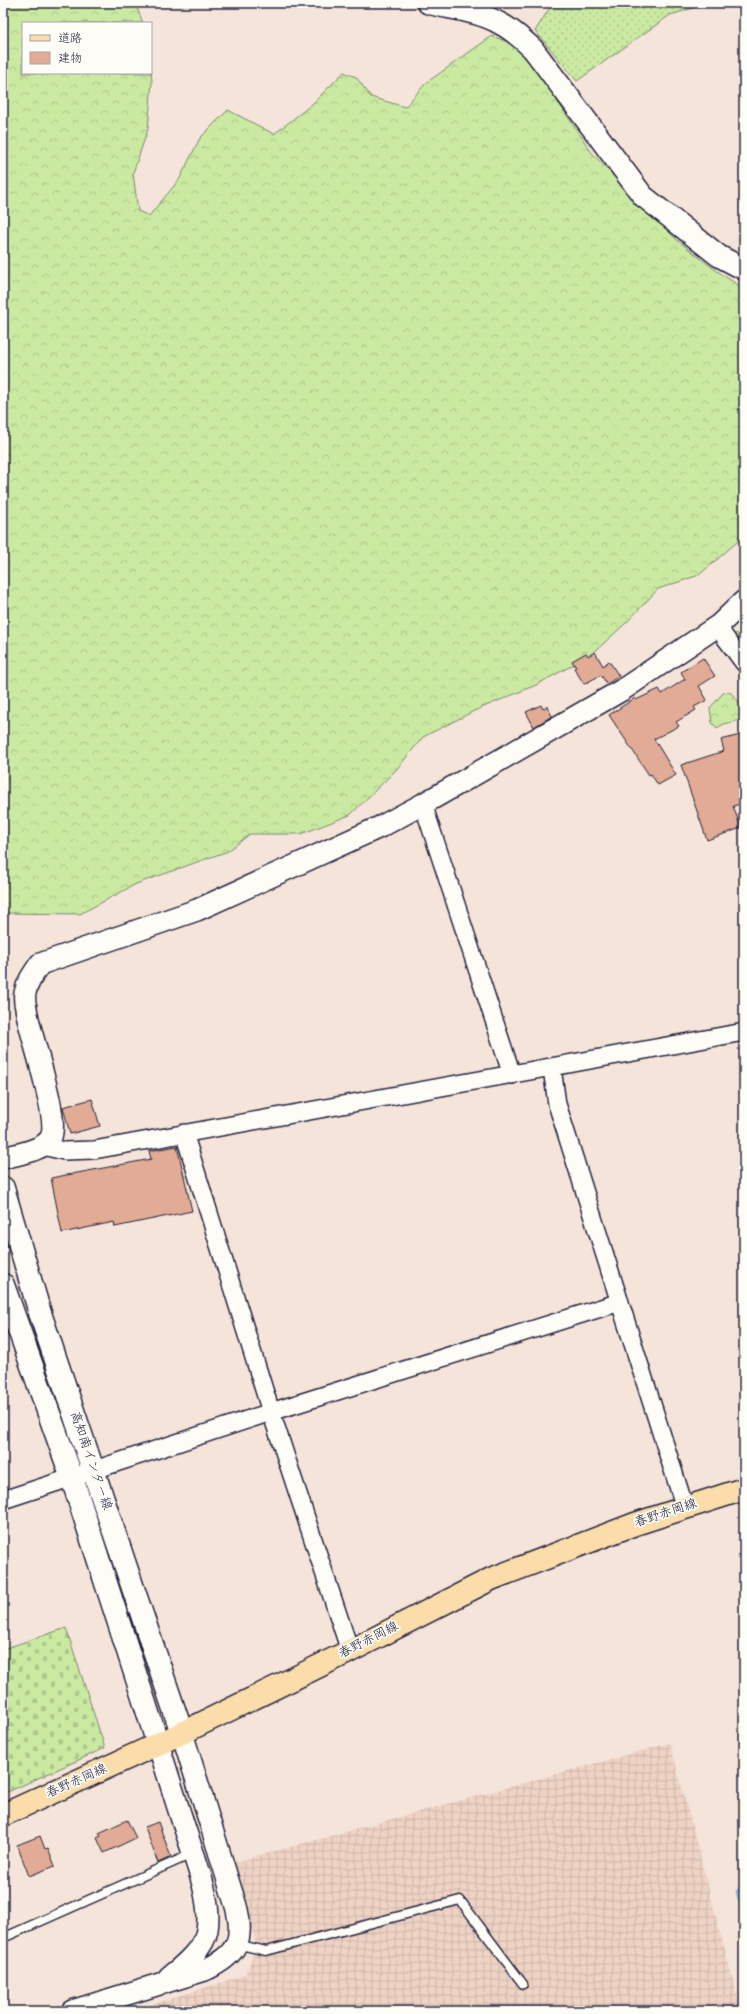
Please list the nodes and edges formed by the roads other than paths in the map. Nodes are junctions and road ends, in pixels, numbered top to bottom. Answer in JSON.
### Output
{"nodes":[{"id":1,"x":428,"y":3,"type":"edge"},
{"id":2,"x":744,"y":269,"type":"edge"},
{"id":3,"x":744,"y":600,"type":"edge"},
{"id":4,"x":719,"y":625,"type":"junction"},
{"id":5,"x":744,"y":663,"type":"edge"},
{"id":6,"x":423,"y":804,"type":"junction"},
{"id":7,"x":744,"y":1032,"type":"edge"},
{"id":8,"x":552,"y":1068,"type":"junction"},
{"id":9,"x":512,"y":1075,"type":"junction"},
{"id":10,"x":184,"y":1132,"type":"junction"},
{"id":11,"x":43,"y":1146,"type":"junction"},
{"id":12,"x":3,"y":1158,"type":"edge"},
{"id":13,"x":3,"y":1188,"type":"edge"},
{"id":14,"x":3,"y":1285,"type":"edge"},
{"id":15,"x":620,"y":1302,"type":"junction"},
{"id":16,"x":272,"y":1412,"type":"junction"},
{"id":17,"x":93,"y":1471,"type":"junction"},
{"id":18,"x":72,"y":1478,"type":"junction"},
{"id":19,"x":744,"y":1489,"type":"edge"},
{"id":20,"x":3,"y":1500,"type":"edge"},
{"id":21,"x":685,"y":1508,"type":"junction"},
{"id":22,"x":350,"y":1651,"type":"junction"},
{"id":23,"x":182,"y":1733,"type":"junction"},
{"id":24,"x":158,"y":1744,"type":"junction"},
{"id":25,"x":3,"y":1815,"type":"edge"},
{"id":26,"x":193,"y":1853,"type":"junction"},
{"id":27,"x":3,"y":1938,"type":"edge"},
{"id":28,"x":237,"y":1944,"type":"junction"},
{"id":29,"x":162,"y":1982,"type":"junction"},
{"id":30,"x":523,"y":1984,"type":"dead end"},
{"id":31,"x":72,"y":2011,"type":"edge"}],
"edges":[{"from":1,"to":2,"type":"street"},
{"from":3,"to":4,"type":"street"},
{"from":4,"to":5,"type":"street"},
{"from":4,"to":6,"type":"street"},
{"from":6,"to":9,"type":"street"},
{"from":6,"to":11,"type":"street"},
{"from":7,"to":8,"type":"street"},
{"from":8,"to":9,"type":"street"},
{"from":8,"to":15,"type":"street"},
{"from":9,"to":10,"type":"street"},
{"from":10,"to":11,"type":"street"},
{"from":10,"to":16,"type":"street"},
{"from":11,"to":12,"type":"street"},
{"from":13,"to":17,"type":"main road","name":"高知南インター線"},
{"from":14,"to":18,"type":"main road","name":"高知南インター線"},
{"from":15,"to":16,"type":"street"},
{"from":15,"to":21,"type":"street"},
{"from":16,"to":17,"type":"street"},
{"from":16,"to":22,"type":"street"},
{"from":17,"to":18,"type":"street"},
{"from":17,"to":23,"type":"main road","name":"高知南インター線"},
{"from":18,"to":20,"type":"street"},
{"from":18,"to":24,"type":"main road","name":"高知南インター線"},
{"from":19,"to":21,"type":"main road","name":"春野赤岡線"},
{"from":21,"to":22,"type":"main road","name":"春野赤岡線"},
{"from":22,"to":23,"type":"main road","name":"春野赤岡線"},
{"from":23,"to":24,"type":"main road","name":"春野赤岡線"},
{"from":23,"to":28,"type":"street"},
{"from":24,"to":25,"type":"main road","name":"春野赤岡線"},
{"from":24,"to":26,"type":"street"},
{"from":26,"to":27,"type":"lane"},
{"from":26,"to":29,"type":"street"},
{"from":28,"to":29,"type":"street"},
{"from":28,"to":30,"type":"lane"},
{"from":29,"to":31,"type":"street"}]}
